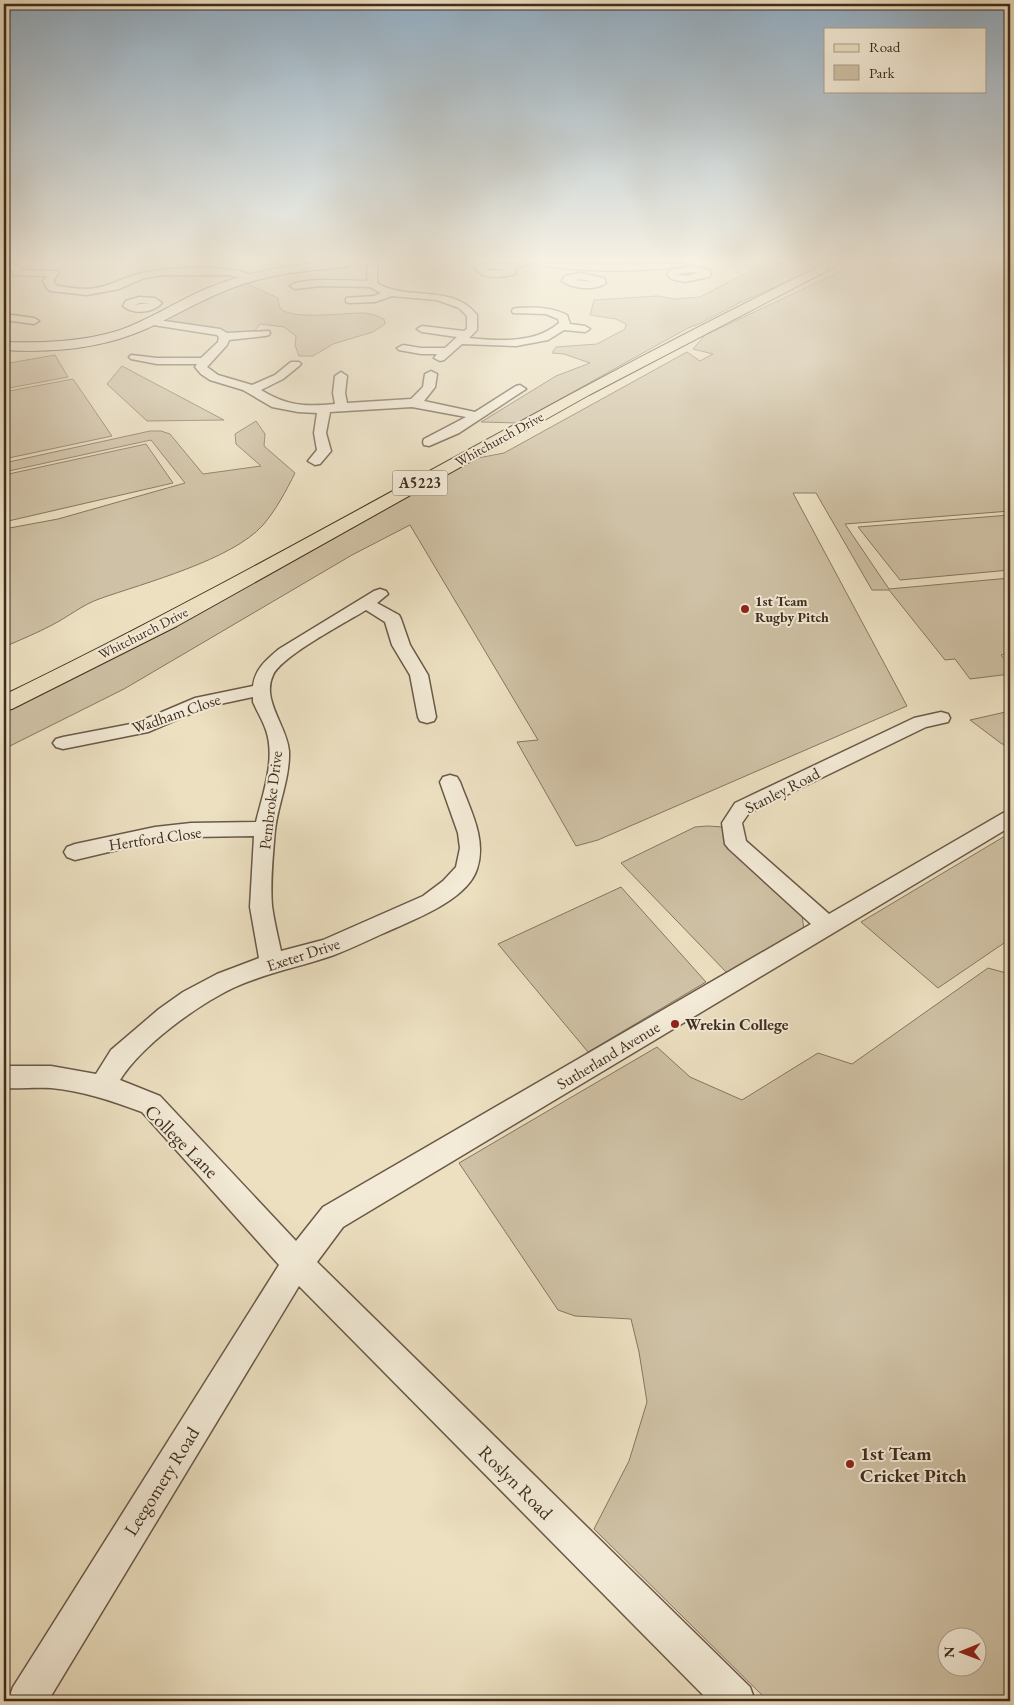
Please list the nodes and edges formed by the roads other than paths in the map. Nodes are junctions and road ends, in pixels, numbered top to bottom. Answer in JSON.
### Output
{"nodes":[{"id":1,"x":81,"y":343,"type":"edge"},
{"id":2,"x":223,"y":343,"type":"edge"},
{"id":3,"x":459,"y":343,"type":"edge"},
{"id":4,"x":493,"y":343,"type":"edge"},
{"id":5,"x":524,"y":343,"type":"edge"},
{"id":6,"x":678,"y":343,"type":"edge"},
{"id":7,"x":4,"y":346,"type":"edge"},
{"id":8,"x":403,"y":348,"type":"dead end"},
{"id":9,"x":135,"y":357,"type":"dead end"},
{"id":10,"x":204,"y":361,"type":"junction"},
{"id":11,"x":295,"y":364,"type":"dead end"},
{"id":12,"x":431,"y":374,"type":"dead end"},
{"id":13,"x":341,"y":376,"type":"dead end"},
{"id":14,"x":252,"y":389,"type":"junction"},
{"id":15,"x":520,"y":389,"type":"dead end"},
{"id":16,"x":414,"y":403,"type":"junction"},
{"id":17,"x":342,"y":408,"type":"junction"},
{"id":18,"x":324,"y":410,"type":"junction"},
{"id":19,"x":476,"y":416,"type":"junction"},
{"id":20,"x":429,"y":442,"type":"dead end"},
{"id":21,"x":323,"y":459,"type":"dead end"},
{"id":22,"x":260,"y":690,"type":"junction"},
{"id":23,"x":4,"y":704,"type":"edge"},
{"id":24,"x":427,"y":717,"type":"dead end"},
{"id":25,"x":941,"y":718,"type":"dead end"},
{"id":26,"x":62,"y":743,"type":"dead end"},
{"id":27,"x":450,"y":782,"type":"dead end"},
{"id":28,"x":1010,"y":818,"type":"edge"},
{"id":29,"x":265,"y":829,"type":"junction"},
{"id":30,"x":75,"y":852,"type":"dead end"},
{"id":31,"x":826,"y":925,"type":"junction"},
{"id":32,"x":272,"y":962,"type":"junction"},
{"id":33,"x":4,"y":1077,"type":"edge"},
{"id":34,"x":102,"y":1087,"type":"junction"},
{"id":35,"x":297,"y":1263,"type":"junction"},
{"id":36,"x":28,"y":1701,"type":"edge"},
{"id":37,"x":736,"y":1701,"type":"edge"}],
"edges":[{"from":1,"to":7,"type":"street"},
{"from":2,"to":10,"type":"street"},
{"from":3,"to":8,"type":"street"},
{"from":4,"to":5,"type":"street"},
{"from":6,"to":23,"type":"main road","name":"Whitchurch Drive","number":"A5223"},
{"from":9,"to":10,"type":"street"},
{"from":10,"to":14,"type":"street"},
{"from":11,"to":14,"type":"street"},
{"from":12,"to":16,"type":"street"},
{"from":13,"to":17,"type":"street"},
{"from":14,"to":18,"type":"street"},
{"from":15,"to":19,"type":"street"},
{"from":16,"to":17,"type":"street"},
{"from":16,"to":19,"type":"street"},
{"from":17,"to":18,"type":"street"},
{"from":18,"to":21,"type":"street"},
{"from":19,"to":20,"type":"street"},
{"from":22,"to":24,"type":"street"},
{"from":22,"to":26,"type":"street","name":"Wadham Close"},
{"from":22,"to":29,"type":"street","name":"Pembroke Drive"},
{"from":25,"to":31,"type":"street","name":"Stanley Road"},
{"from":27,"to":32,"type":"street","name":"Exeter Drive"},
{"from":28,"to":31,"type":"street","name":"Sutherland Avenue"},
{"from":29,"to":30,"type":"street","name":"Hertford Close"},
{"from":29,"to":32,"type":"street","name":"Pembroke Drive"},
{"from":31,"to":35,"type":"street","name":"Sutherland Avenue"},
{"from":32,"to":34,"type":"street","name":"Exeter Drive"},
{"from":33,"to":34,"type":"street","name":"College Lane"},
{"from":34,"to":35,"type":"street","name":"College Lane"},
{"from":35,"to":36,"type":"street","name":"Leegomery Road"},
{"from":35,"to":37,"type":"street","name":"Roslyn Road"}]}
